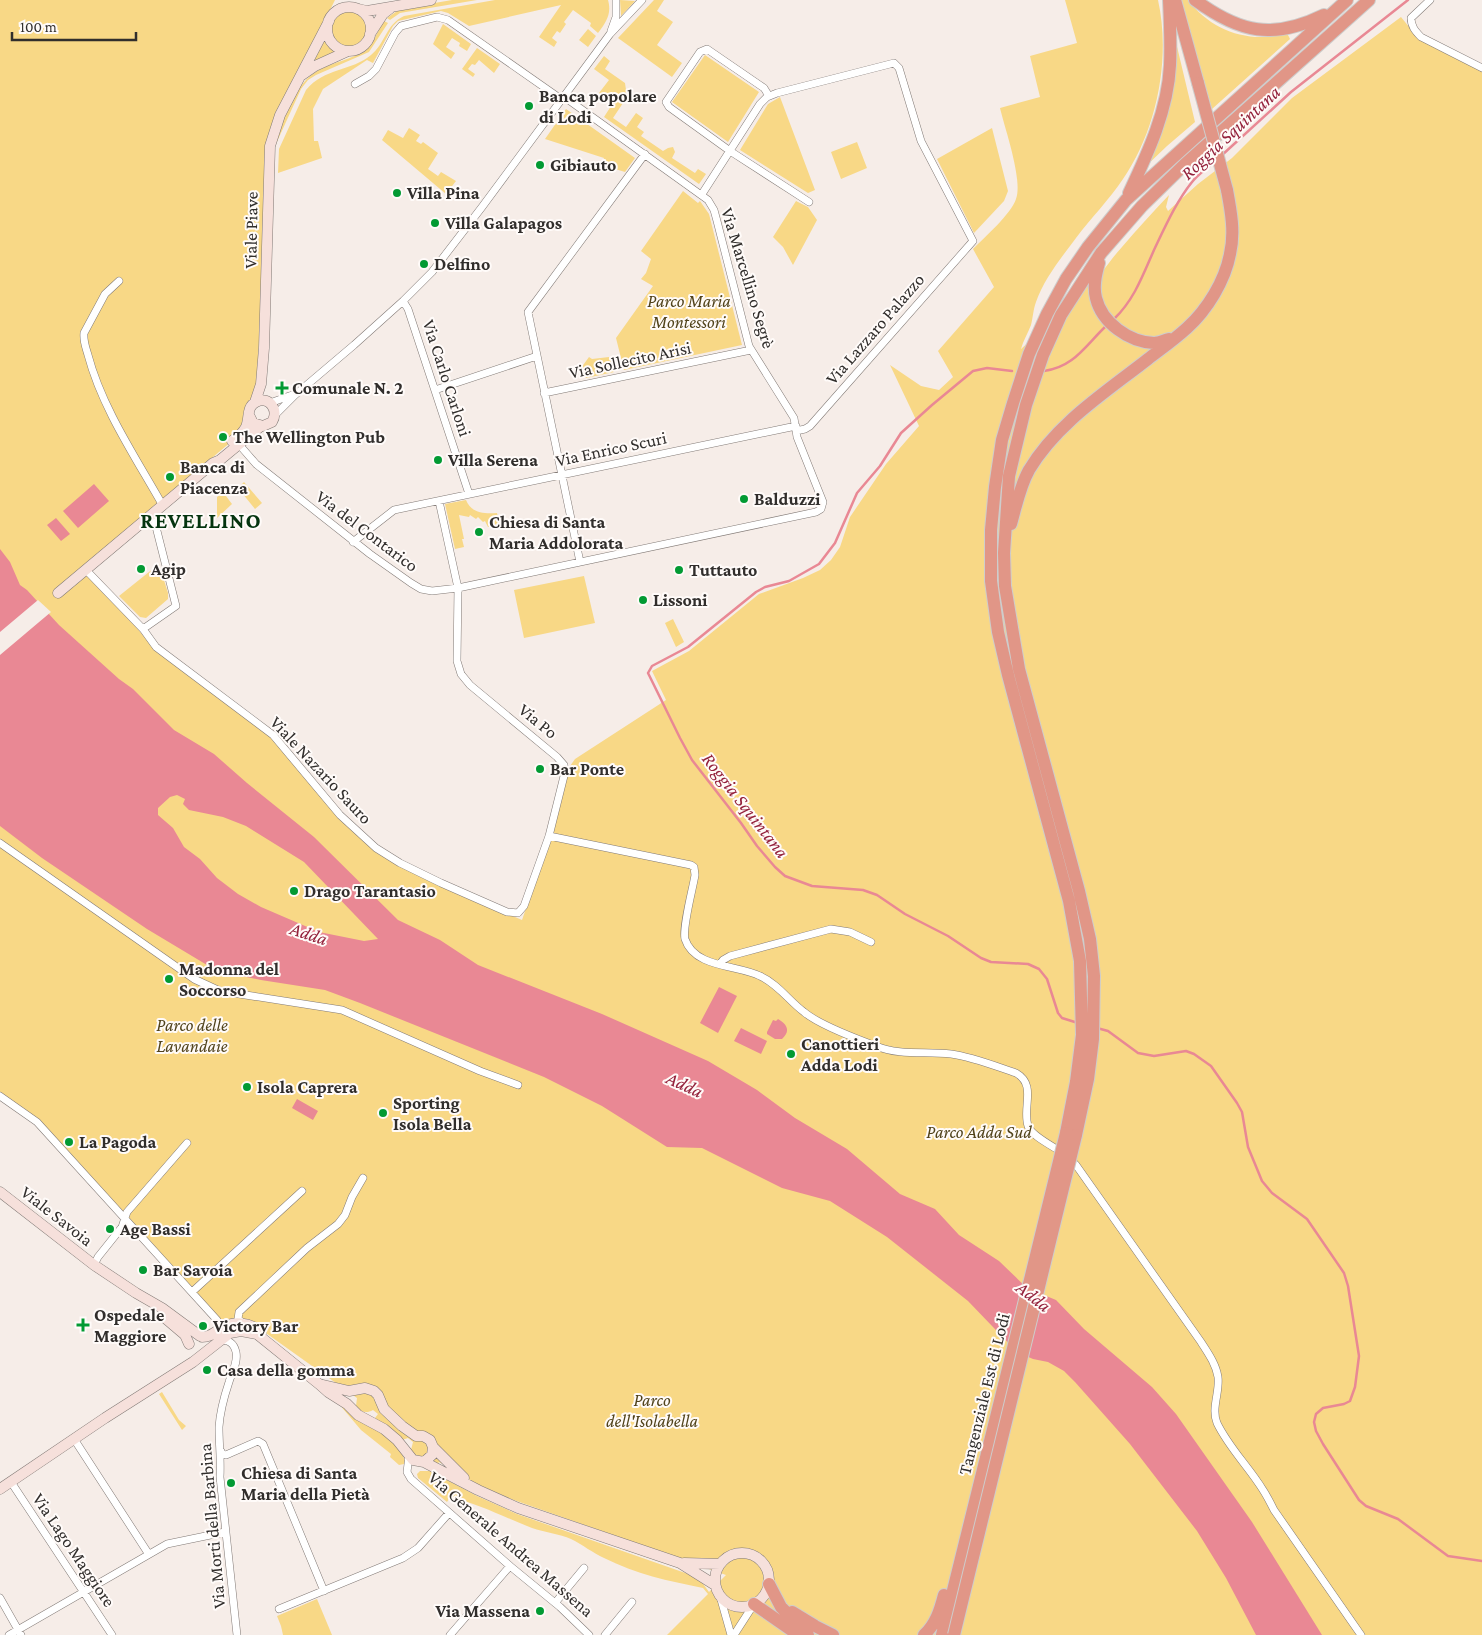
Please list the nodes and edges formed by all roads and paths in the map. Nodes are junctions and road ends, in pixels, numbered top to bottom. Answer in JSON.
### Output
{"nodes":[{"id":1,"x":338,"y":0,"type":"edge"},
{"id":2,"x":431,"y":0,"type":"edge"},
{"id":3,"x":616,"y":0,"type":"edge"},
{"id":4,"x":642,"y":0,"type":"edge"},
{"id":5,"x":1169,"y":0,"type":"edge"},
{"id":6,"x":1175,"y":0,"type":"edge"},
{"id":7,"x":1194,"y":0,"type":"edge"},
{"id":8,"x":1369,"y":0,"type":"edge"},
{"id":9,"x":1430,"y":0,"type":"edge"},
{"id":10,"x":1342,"y":4,"type":"edge"},
{"id":11,"x":400,"y":5,"type":"junction"},
{"id":12,"x":353,"y":6,"type":"edge"},
{"id":13,"x":330,"y":18,"type":"junction"},
{"id":14,"x":370,"y":34,"type":"junction"},
{"id":15,"x":610,"y":34,"type":"junction"},
{"id":16,"x":348,"y":51,"type":"junction"},
{"id":17,"x":1482,"y":68,"type":"edge"},
{"id":18,"x":297,"y":82,"type":"junction"},
{"id":19,"x":355,"y":84,"type":"dead end"},
{"id":20,"x":769,"y":96,"type":"junction"},
{"id":21,"x":562,"y":98,"type":"junction"},
{"id":22,"x":730,"y":151,"type":"junction"},
{"id":23,"x":645,"y":154,"type":"junction"},
{"id":24,"x":702,"y":194,"type":"junction"},
{"id":25,"x":1126,"y":200,"type":"junction"},
{"id":26,"x":809,"y":202,"type":"dead end"},
{"id":27,"x":1102,"y":253,"type":"junction"},
{"id":28,"x":119,"y":280,"type":"dead end"},
{"id":29,"x":403,"y":301,"type":"junction"},
{"id":30,"x":1174,"y":338,"type":"junction"},
{"id":31,"x":751,"y":350,"type":"junction"},
{"id":32,"x":537,"y":356,"type":"junction"},
{"id":33,"x":435,"y":390,"type":"junction"},
{"id":34,"x":544,"y":393,"type":"junction"},
{"id":35,"x":295,"y":394,"type":"junction"},
{"id":36,"x":263,"y":402,"type":"junction"},
{"id":37,"x":249,"y":415,"type":"junction"},
{"id":38,"x":275,"y":415,"type":"junction"},
{"id":39,"x":261,"y":426,"type":"junction"},
{"id":40,"x":796,"y":428,"type":"junction"},
{"id":41,"x":237,"y":442,"type":"junction"},
{"id":42,"x":562,"y":475,"type":"junction"},
{"id":43,"x":469,"y":494,"type":"junction"},
{"id":44,"x":439,"y":501,"type":"junction"},
{"id":45,"x":163,"y":506,"type":"junction"},
{"id":46,"x":823,"y":507,"type":"joint"},
{"id":47,"x":152,"y":515,"type":"junction"},
{"id":48,"x":353,"y":542,"type":"junction"},
{"id":49,"x":1004,"y":553,"type":"junction"},
{"id":50,"x":580,"y":562,"type":"junction"},
{"id":51,"x":86,"y":570,"type":"junction"},
{"id":52,"x":458,"y":588,"type":"junction"},
{"id":53,"x":58,"y":593,"type":"dead end"},
{"id":54,"x":143,"y":629,"type":"junction"},
{"id":55,"x":549,"y":836,"type":"junction"},
{"id":56,"x":0,"y":843,"type":"edge"},
{"id":57,"x":515,"y":913,"type":"joint"},
{"id":58,"x":1081,"y":926,"type":"junction"},
{"id":59,"x":871,"y":942,"type":"dead end"},
{"id":60,"x":720,"y":964,"type":"junction"},
{"id":61,"x":518,"y":1085,"type":"dead end"},
{"id":62,"x":0,"y":1096,"type":"edge"},
{"id":63,"x":1071,"y":1134,"type":"junction"},
{"id":64,"x":187,"y":1143,"type":"dead end"},
{"id":65,"x":363,"y":1178,"type":"dead end"},
{"id":66,"x":302,"y":1191,"type":"dead end"},
{"id":67,"x":0,"y":1192,"type":"edge"},
{"id":68,"x":125,"y":1219,"type":"junction"},
{"id":69,"x":94,"y":1265,"type":"junction"},
{"id":70,"x":192,"y":1292,"type":"junction"},
{"id":71,"x":136,"y":1293,"type":"junction"},
{"id":72,"x":244,"y":1324,"type":"junction"},
{"id":73,"x":218,"y":1330,"type":"junction"},
{"id":74,"x":201,"y":1337,"type":"junction"},
{"id":75,"x":218,"y":1342,"type":"junction"},
{"id":76,"x":271,"y":1344,"type":"junction"},
{"id":77,"x":189,"y":1345,"type":"junction"},
{"id":78,"x":204,"y":1352,"type":"junction"},
{"id":79,"x":179,"y":1370,"type":"junction"},
{"id":80,"x":319,"y":1384,"type":"junction"},
{"id":81,"x":358,"y":1390,"type":"junction"},
{"id":82,"x":380,"y":1401,"type":"junction"},
{"id":83,"x":354,"y":1411,"type":"junction"},
{"id":84,"x":363,"y":1417,"type":"junction"},
{"id":85,"x":416,"y":1436,"type":"junction"},
{"id":86,"x":74,"y":1439,"type":"junction"},
{"id":87,"x":433,"y":1447,"type":"junction"},
{"id":88,"x":221,"y":1451,"type":"junction"},
{"id":89,"x":408,"y":1455,"type":"junction"},
{"id":90,"x":422,"y":1462,"type":"junction"},
{"id":91,"x":411,"y":1479,"type":"junction"},
{"id":92,"x":11,"y":1482,"type":"junction"},
{"id":93,"x":0,"y":1489,"type":"edge"},
{"id":94,"x":478,"y":1490,"type":"junction"},
{"id":95,"x":449,"y":1512,"type":"junction"},
{"id":96,"x":968,"y":1530,"type":"junction"},
{"id":97,"x":225,"y":1532,"type":"junction"},
{"id":98,"x":148,"y":1553,"type":"junction"},
{"id":99,"x":680,"y":1563,"type":"junction"},
{"id":100,"x":720,"y":1564,"type":"junction"},
{"id":101,"x":510,"y":1566,"type":"junction"},
{"id":102,"x":584,"y":1568,"type":"dead end"},
{"id":103,"x":769,"y":1584,"type":"junction"},
{"id":104,"x":715,"y":1585,"type":"junction"},
{"id":105,"x":324,"y":1591,"type":"junction"},
{"id":106,"x":84,"y":1592,"type":"junction"},
{"id":107,"x":720,"y":1596,"type":"junction"},
{"id":108,"x":0,"y":1598,"type":"edge"},
{"id":109,"x":632,"y":1602,"type":"dead end"},
{"id":110,"x":778,"y":1602,"type":"junction"},
{"id":111,"x":555,"y":1603,"type":"junction"},
{"id":112,"x":754,"y":1604,"type":"junction"},
{"id":113,"x":279,"y":1609,"type":"dead end"},
{"id":114,"x":780,"y":1621,"type":"junction"},
{"id":115,"x":19,"y":1632,"type":"edge"},
{"id":116,"x":9,"y":1635,"type":"edge"},
{"id":117,"x":112,"y":1635,"type":"edge"},
{"id":118,"x":237,"y":1635,"type":"edge"},
{"id":119,"x":450,"y":1635,"type":"edge"},
{"id":120,"x":589,"y":1635,"type":"edge"},
{"id":121,"x":605,"y":1635,"type":"edge"},
{"id":122,"x":732,"y":1635,"type":"edge"},
{"id":123,"x":794,"y":1635,"type":"edge"},
{"id":124,"x":799,"y":1635,"type":"edge"},
{"id":125,"x":808,"y":1635,"type":"edge"},
{"id":126,"x":833,"y":1635,"type":"edge"},
{"id":127,"x":924,"y":1635,"type":"edge"},
{"id":128,"x":942,"y":1635,"type":"edge"},
{"id":129,"x":954,"y":1635,"type":"edge"},
{"id":130,"x":1361,"y":1635,"type":"edge"}],
"edges":[{"from":1,"to":13,"type":"street","name":"Viale Piave"},
{"from":2,"to":11,"type":"street"},
{"from":3,"to":15,"type":"street"},
{"from":4,"to":15,"type":"street"},
{"from":5,"to":25,"type":"highway"},
{"from":6,"to":30,"type":"highway","bridge":true},
{"from":7,"to":10,"type":"highway"},
{"from":8,"to":27,"type":"highway"},
{"from":9,"to":17,"type":"street"},
{"from":10,"to":25,"type":"highway"},
{"from":11,"to":12,"type":"street"},
{"from":11,"to":14,"type":"street","name":"Viale Piave"},
{"from":12,"to":13,"type":"street"},
{"from":12,"to":14,"type":"street"},
{"from":13,"to":16,"type":"street"},
{"from":13,"to":18,"type":"street","name":"Viale Piave"},
{"from":14,"to":16,"type":"street","name":"Viale Piave"},
{"from":15,"to":21,"type":"street"},
{"from":16,"to":18,"type":"street","name":"Viale Piave"},
{"from":18,"to":36,"type":"street","name":"Viale Piave"},
{"from":19,"to":21,"type":"street"},
{"from":20,"to":22,"type":"street"},
{"from":20,"to":22,"type":"street"},
{"from":20,"to":40,"type":"street","name":"Via Lazzaro Palazzo"},
{"from":21,"to":23,"type":"street"},
{"from":21,"to":29,"type":"street"},
{"from":22,"to":24,"type":"street"},
{"from":22,"to":26,"type":"street"},
{"from":23,"to":24,"type":"street"},
{"from":23,"to":32,"type":"street"},
{"from":24,"to":31,"type":"street","name":"Via Marcellino Segrè"},
{"from":25,"to":58,"type":"highway"},
{"from":27,"to":30,"type":"highway"},
{"from":27,"to":49,"type":"highway"},
{"from":28,"to":45,"type":"street"},
{"from":29,"to":33,"type":"street","name":"Via Carlo Carloni"},
{"from":29,"to":35,"type":"street"},
{"from":30,"to":49,"type":"highway"},
{"from":31,"to":34,"type":"street","name":"Via Sollecito Arisi"},
{"from":31,"to":40,"type":"street","name":"Via Marcellino Segrè"},
{"from":32,"to":33,"type":"street"},
{"from":32,"to":34,"type":"street"},
{"from":33,"to":43,"type":"street","name":"Via Carlo Carloni"},
{"from":34,"to":42,"type":"street"},
{"from":35,"to":36,"type":"street"},
{"from":35,"to":38,"type":"street"},
{"from":36,"to":37,"type":"street"},
{"from":36,"to":38,"type":"street"},
{"from":37,"to":39,"type":"street"},
{"from":37,"to":41,"type":"street"},
{"from":38,"to":39,"type":"street"},
{"from":39,"to":41,"type":"street"},
{"from":40,"to":42,"type":"street","name":"Via Enrico Scuri"},
{"from":40,"to":46,"type":"street","name":"Via Marcellino Segrè"},
{"from":41,"to":45,"type":"street"},
{"from":41,"to":48,"type":"street","name":"Via del Contarico"},
{"from":42,"to":43,"type":"street","name":"Via Enrico Scuri"},
{"from":42,"to":50,"type":"street"},
{"from":43,"to":44,"type":"street","name":"Via Enrico Scuri"},
{"from":44,"to":48,"type":"street","name":"Via Enrico Scuri"},
{"from":44,"to":52,"type":"street"},
{"from":45,"to":47,"type":"street"},
{"from":46,"to":50,"type":"street","name":"Via del Contarico"},
{"from":47,"to":51,"type":"street"},
{"from":47,"to":54,"type":"street"},
{"from":48,"to":52,"type":"street","name":"Via del Contarico"},
{"from":49,"to":58,"type":"highway"},
{"from":50,"to":52,"type":"street","name":"Via del Contarico"},
{"from":51,"to":53,"type":"street"},
{"from":51,"to":54,"type":"street","name":"Viale Nazario Sauro"},
{"from":52,"to":55,"type":"street","name":"Via Po"},
{"from":54,"to":57,"type":"street","name":"Viale Nazario Sauro"},
{"from":55,"to":57,"type":"street","name":"Via Po"},
{"from":55,"to":60,"type":"street"},
{"from":56,"to":61,"type":"street"},
{"from":58,"to":63,"type":"highway"},
{"from":59,"to":60,"type":"street"},
{"from":60,"to":130,"type":"street"},
{"from":62,"to":68,"type":"street"},
{"from":63,"to":96,"type":"highway","name":"Tangenziale Est di Lodi","bridge":true},
{"from":63,"to":129,"type":"highway","name":"Tangenziale Est di Lodi","bridge":true},
{"from":64,"to":68,"type":"street"},
{"from":65,"to":72,"type":"street"},
{"from":66,"to":70,"type":"street"},
{"from":67,"to":69,"type":"street","name":"Viale Savoia"},
{"from":68,"to":69,"type":"street"},
{"from":68,"to":70,"type":"street"},
{"from":69,"to":71,"type":"street","name":"Viale Savoia"},
{"from":70,"to":73,"type":"street"},
{"from":71,"to":74,"type":"street"},
{"from":71,"to":77,"type":"street"},
{"from":72,"to":73,"type":"street"},
{"from":72,"to":76,"type":"street","name":"Via Generale Andrea Massena"},
{"from":73,"to":74,"type":"street"},
{"from":74,"to":77,"type":"street"},
{"from":74,"to":78,"type":"street"},
{"from":75,"to":76,"type":"street","name":"Via Generale Andrea Massena"},
{"from":75,"to":78,"type":"street","name":"Via Generale Andrea Massena"},
{"from":75,"to":88,"type":"street","name":"Via Morti della Barbina"},
{"from":76,"to":80,"type":"street","name":"Via Generale Andrea Massena"},
{"from":77,"to":78,"type":"street"},
{"from":77,"to":79,"type":"street"},
{"from":78,"to":79,"type":"street","name":"Via Generale Andrea Massena"},
{"from":79,"to":86,"type":"street","name":"Via Generale Andrea Massena"},
{"from":80,"to":81,"type":"street","name":"Via Generale Andrea Massena"},
{"from":80,"to":83,"type":"street","name":"Via Generale Andrea Massena"},
{"from":81,"to":82,"type":"street","name":"Via Generale Andrea Massena"},
{"from":81,"to":83,"type":"street"},
{"from":82,"to":84,"type":"street"},
{"from":82,"to":85,"type":"street","name":"Via Generale Andrea Massena"},
{"from":83,"to":84,"type":"street","name":"Via Generale Andrea Massena"},
{"from":84,"to":89,"type":"street","name":"Via Generale Andrea Massena"},
{"from":85,"to":87,"type":"street","name":"Via Generale Andrea Massena"},
{"from":85,"to":89,"type":"street","name":"Via Generale Andrea Massena"},
{"from":86,"to":92,"type":"street","name":"Via Generale Andrea Massena"},
{"from":86,"to":98,"type":"street"},
{"from":87,"to":90,"type":"street","name":"Via Generale Andrea Massena"},
{"from":87,"to":94,"type":"street"},
{"from":88,"to":97,"type":"street","name":"Via Morti della Barbina"},
{"from":88,"to":105,"type":"street"},
{"from":89,"to":90,"type":"street","name":"Via Generale Andrea Massena"},
{"from":89,"to":91,"type":"street","name":"Via Generale Andrea Massena"},
{"from":90,"to":91,"type":"street","name":"Via Generale Andrea Massena"},
{"from":90,"to":94,"type":"street"},
{"from":91,"to":95,"type":"street","name":"Via Generale Andrea Massena"},
{"from":92,"to":93,"type":"street","name":"Via Generale Andrea Massena"},
{"from":92,"to":106,"type":"street","name":"Via Lago Maggiore"},
{"from":94,"to":99,"type":"street"},
{"from":95,"to":101,"type":"street","name":"Via Generale Andrea Massena"},
{"from":95,"to":105,"type":"street"},
{"from":96,"to":127,"type":"highway"},
{"from":96,"to":128,"type":"highway","name":"Tangenziale Est di Lodi"},
{"from":97,"to":98,"type":"street"},
{"from":97,"to":118,"type":"street","name":"Via Morti della Barbina"},
{"from":98,"to":106,"type":"street"},
{"from":99,"to":100,"type":"street"},
{"from":99,"to":104,"type":"street"},
{"from":100,"to":103,"type":"street"},
{"from":100,"to":104,"type":"street"},
{"from":101,"to":111,"type":"street","name":"Via Generale Andrea Massena"},
{"from":101,"to":119,"type":"street"},
{"from":102,"to":111,"type":"street"},
{"from":103,"to":110,"type":"highway"},
{"from":103,"to":112,"type":"street"},
{"from":104,"to":107,"type":"street"},
{"from":105,"to":113,"type":"street"},
{"from":106,"to":115,"type":"street"},
{"from":106,"to":117,"type":"street","name":"Via Lago Maggiore"},
{"from":107,"to":112,"type":"street"},
{"from":107,"to":122,"type":"street"},
{"from":108,"to":115,"type":"street"},
{"from":109,"to":121,"type":"street"},
{"from":110,"to":125,"type":"highway"},
{"from":110,"to":126,"type":"highway"},
{"from":111,"to":120,"type":"street","name":"Via Generale Andrea Massena"},
{"from":112,"to":114,"type":"highway"},
{"from":112,"to":122,"type":"street"},
{"from":114,"to":123,"type":"highway"},
{"from":114,"to":124,"type":"highway"},
{"from":115,"to":116,"type":"street"}]}
